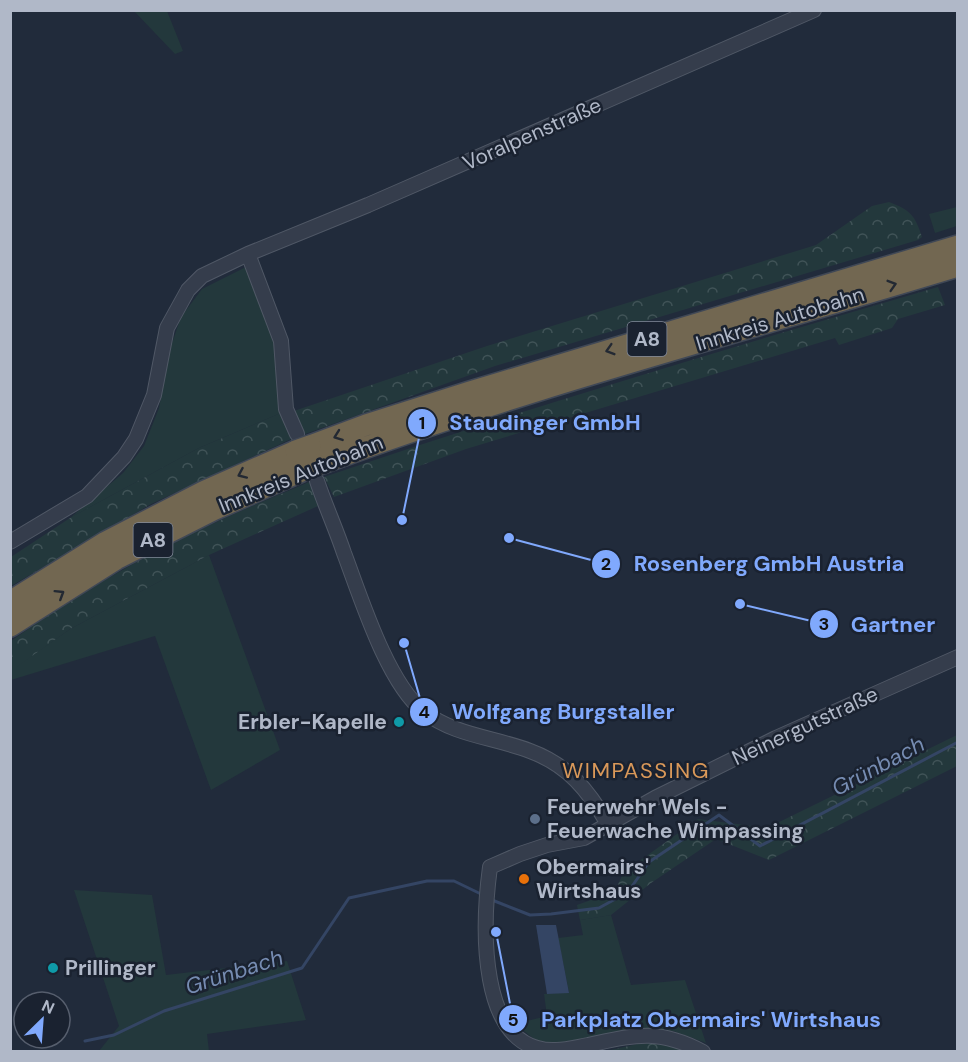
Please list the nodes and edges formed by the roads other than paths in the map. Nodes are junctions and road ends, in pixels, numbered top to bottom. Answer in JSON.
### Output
{"nodes":[{"id":1,"x":814,"y":10,"type":"edge"},
{"id":2,"x":248,"y":254,"type":"junction"},
{"id":3,"x":944,"y":260,"type":"edge"},
{"id":4,"x":307,"y":458,"type":"junction"},
{"id":5,"x":10,"y":542,"type":"edge"},
{"id":6,"x":10,"y":602,"type":"edge"},
{"id":7,"x":10,"y":626,"type":"edge"},
{"id":8,"x":957,"y":657,"type":"edge"},
{"id":9,"x":608,"y":824,"type":"junction"},
{"id":10,"x":703,"y":1052,"type":"edge"}],
"edges":[{"from":1,"to":2,"type":"street","name":"Voralpenstraße"},
{"from":2,"to":4,"type":"street"},
{"from":2,"to":5,"type":"street","name":"Voralpenstraße"},
{"from":3,"to":4,"type":"highway","name":"Innkreis Autobahn","number":"A8"},
{"from":4,"to":6,"type":"highway","name":"Innkreis Autobahn","number":"A8","one_way":true},
{"from":7,"to":4,"type":"highway","name":"Innkreis Autobahn","number":"A8","one_way":true},
{"from":4,"to":9,"type":"street"},
{"from":8,"to":9,"type":"street","name":"Neinergutstraße"},
{"from":9,"to":10,"type":"street","name":"Neinergutstraße"}]}
